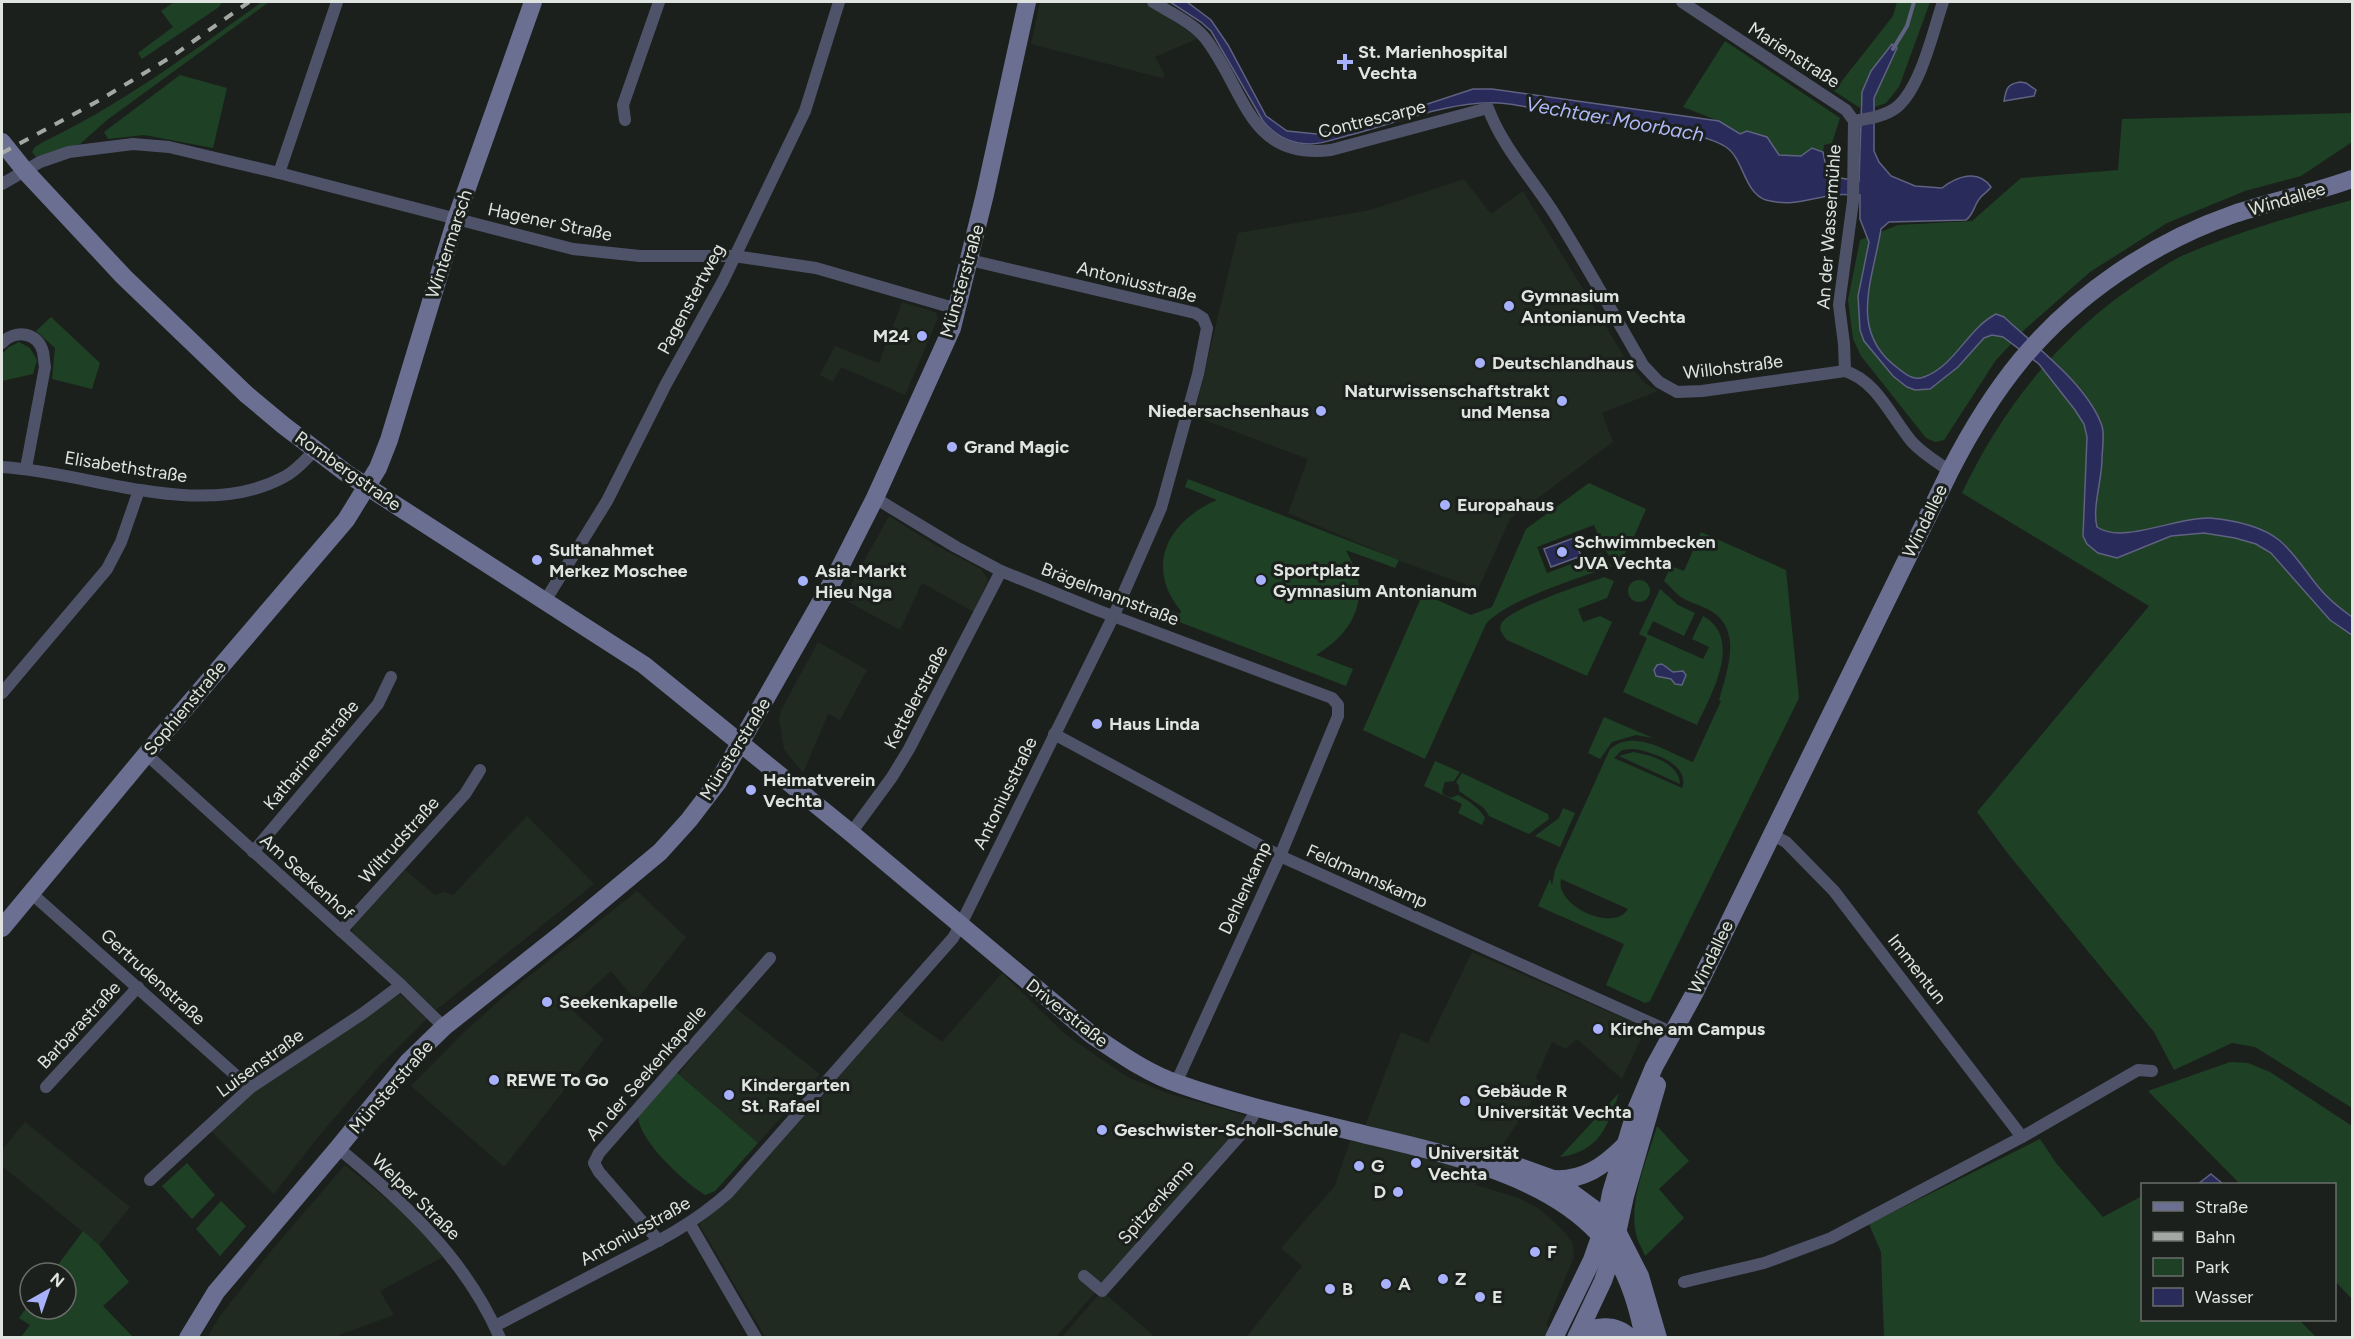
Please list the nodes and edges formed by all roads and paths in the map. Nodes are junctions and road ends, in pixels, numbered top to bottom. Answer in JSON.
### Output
{"nodes":[{"id":1,"x":337,"y":2,"type":"edge"},
{"id":2,"x":533,"y":2,"type":"edge"},
{"id":3,"x":659,"y":2,"type":"edge"},
{"id":4,"x":839,"y":2,"type":"edge"},
{"id":5,"x":1027,"y":2,"type":"edge"},
{"id":6,"x":1153,"y":2,"type":"edge"},
{"id":7,"x":1682,"y":2,"type":"edge"},
{"id":8,"x":1943,"y":2,"type":"edge"},
{"id":9,"x":1488,"y":108,"type":"joint"},
{"id":10,"x":625,"y":120,"type":"dead end"},
{"id":11,"x":1856,"y":121,"type":"junction"},
{"id":12,"x":2,"y":142,"type":"edge"},
{"id":13,"x":26,"y":172,"type":"junction"},
{"id":14,"x":279,"y":173,"type":"junction"},
{"id":15,"x":2352,"y":179,"type":"edge"},
{"id":16,"x":2,"y":184,"type":"edge"},
{"id":17,"x":456,"y":219,"type":"junction"},
{"id":18,"x":734,"y":256,"type":"junction"},
{"id":19,"x":970,"y":260,"type":"junction"},
{"id":20,"x":957,"y":309,"type":"junction"},
{"id":21,"x":2,"y":342,"type":"edge"},
{"id":22,"x":1845,"y":371,"type":"junction"},
{"id":23,"x":315,"y":450,"type":"junction"},
{"id":24,"x":2,"y":467,"type":"edge"},
{"id":25,"x":26,"y":468,"type":"junction"},
{"id":26,"x":1950,"y":471,"type":"junction"},
{"id":27,"x":368,"y":487,"type":"junction"},
{"id":28,"x":139,"y":490,"type":"junction"},
{"id":29,"x":875,"y":498,"type":"junction"},
{"id":30,"x":1002,"y":571,"type":"junction"},
{"id":31,"x":545,"y":601,"type":"junction"},
{"id":32,"x":1114,"y":615,"type":"junction"},
{"id":33,"x":391,"y":677,"type":"dead end"},
{"id":34,"x":2,"y":693,"type":"edge"},
{"id":35,"x":1338,"y":705,"type":"joint"},
{"id":36,"x":1054,"y":734,"type":"junction"},
{"id":37,"x":742,"y":743,"type":"junction"},
{"id":38,"x":146,"y":754,"type":"junction"},
{"id":39,"x":480,"y":770,"type":"dead end"},
{"id":40,"x":851,"y":833,"type":"junction"},
{"id":41,"x":1771,"y":834,"type":"junction"},
{"id":42,"x":253,"y":852,"type":"junction"},
{"id":43,"x":1280,"y":856,"type":"junction"},
{"id":44,"x":31,"y":893,"type":"junction"},
{"id":45,"x":960,"y":926,"type":"junction"},
{"id":46,"x":2,"y":928,"type":"edge"},
{"id":47,"x":340,"y":931,"type":"junction"},
{"id":48,"x":770,"y":958,"type":"dead end"},
{"id":49,"x":401,"y":985,"type":"junction"},
{"id":50,"x":138,"y":987,"type":"junction"},
{"id":51,"x":444,"y":1027,"type":"junction"},
{"id":52,"x":1672,"y":1034,"type":"junction"},
{"id":53,"x":2152,"y":1071,"type":"dead end"},
{"id":54,"x":1176,"y":1083,"type":"junction"},
{"id":55,"x":46,"y":1087,"type":"dead end"},
{"id":56,"x":250,"y":1088,"type":"junction"},
{"id":57,"x":1255,"y":1106,"type":"junction"},
{"id":58,"x":2022,"y":1137,"type":"junction"},
{"id":59,"x":1625,"y":1144,"type":"junction"},
{"id":60,"x":338,"y":1148,"type":"junction"},
{"id":61,"x":1458,"y":1158,"type":"junction"},
{"id":62,"x":1553,"y":1179,"type":"junction"},
{"id":63,"x":150,"y":1180,"type":"dead end"},
{"id":64,"x":690,"y":1224,"type":"junction"},
{"id":65,"x":1608,"y":1229,"type":"junction"},
{"id":66,"x":659,"y":1241,"type":"junction"},
{"id":67,"x":1613,"y":1252,"type":"junction"},
{"id":68,"x":1084,"y":1276,"type":"dead end"},
{"id":69,"x":1684,"y":1282,"type":"dead end"},
{"id":70,"x":497,"y":1332,"type":"edge"},
{"id":71,"x":1577,"y":1337,"type":"edge"},
{"id":72,"x":188,"y":1338,"type":"edge"},
{"id":73,"x":756,"y":1338,"type":"edge"},
{"id":74,"x":1554,"y":1338,"type":"edge"},
{"id":75,"x":1630,"y":1338,"type":"edge"},
{"id":76,"x":1644,"y":1338,"type":"edge"},
{"id":77,"x":1658,"y":1338,"type":"edge"}],
"edges":[{"from":1,"to":14,"type":"street"},
{"from":2,"to":17,"type":"main road","name":"Wintermarsch"},
{"from":3,"to":10,"type":"street"},
{"from":4,"to":18,"type":"street","name":"Pagenstertweg"},
{"from":5,"to":19,"type":"main road","name":"Münsterstraße"},
{"from":6,"to":9,"type":"street","name":"Contrescarpe"},
{"from":7,"to":11,"type":"street","name":"Marienstraße"},
{"from":8,"to":11,"type":"street"},
{"from":9,"to":22,"type":"street","name":"Willohstraße"},
{"from":11,"to":22,"type":"street","name":"An der Wassermühle"},
{"from":12,"to":13,"type":"main road","name":"Rombergstraße"},
{"from":13,"to":14,"type":"street","name":"Hagener Straße"},
{"from":13,"to":16,"type":"street","name":"Hagener Straße"},
{"from":13,"to":23,"type":"main road","name":"Rombergstraße"},
{"from":14,"to":17,"type":"street","name":"Hagener Straße"},
{"from":15,"to":26,"type":"main road","name":"Windallee"},
{"from":17,"to":18,"type":"street","name":"Hagener Straße"},
{"from":17,"to":27,"type":"main road","name":"Wintermarsch"},
{"from":18,"to":20,"type":"street","name":"Hagener Straße"},
{"from":18,"to":31,"type":"street","name":"Pagenstertweg"},
{"from":19,"to":20,"type":"main road","name":"Münsterstraße"},
{"from":19,"to":32,"type":"street","name":"Antoniusstraße"},
{"from":20,"to":29,"type":"main road","name":"Münsterstraße"},
{"from":21,"to":25,"type":"street"},
{"from":22,"to":26,"type":"street"},
{"from":23,"to":27,"type":"main road","name":"Rombergstraße"},
{"from":23,"to":28,"type":"street","name":"Elisabethstraße"},
{"from":24,"to":25,"type":"street","name":"Elisabethstraße"},
{"from":25,"to":28,"type":"street","name":"Elisabethstraße"},
{"from":26,"to":41,"type":"main road","name":"Windallee"},
{"from":27,"to":31,"type":"main road","name":"Rombergstraße"},
{"from":27,"to":38,"type":"main road","name":"Sophienstraße"},
{"from":28,"to":34,"type":"street"},
{"from":29,"to":30,"type":"street","name":"Brägelmannstraße"},
{"from":29,"to":37,"type":"main road","name":"Münsterstraße"},
{"from":30,"to":32,"type":"street","name":"Brägelmannstraße"},
{"from":30,"to":40,"type":"street","name":"Kettelerstraße"},
{"from":31,"to":37,"type":"main road","name":"Rombergstraße"},
{"from":32,"to":35,"type":"street","name":"Brägelmannstraße"},
{"from":32,"to":36,"type":"street","name":"Antoniusstraße"},
{"from":33,"to":42,"type":"street","name":"Katharinenstraße"},
{"from":35,"to":43,"type":"street","name":"Dehlenkamp"},
{"from":36,"to":43,"type":"street","name":"Feldmannskamp"},
{"from":36,"to":45,"type":"street","name":"Antoniusstraße"},
{"from":37,"to":40,"type":"main road","name":"Driverstraße"},
{"from":37,"to":51,"type":"main road","name":"Münsterstraße"},
{"from":38,"to":42,"type":"street","name":"Am Seekenhof"},
{"from":38,"to":44,"type":"main road","name":"Sophienstraße"},
{"from":39,"to":47,"type":"street","name":"Wiltrudstraße"},
{"from":40,"to":45,"type":"main road","name":"Driverstraße"},
{"from":41,"to":52,"type":"main road","name":"Windallee"},
{"from":41,"to":58,"type":"street","name":"Immentun"},
{"from":42,"to":47,"type":"street","name":"Am Seekenhof"},
{"from":43,"to":52,"type":"street","name":"Feldmannskamp"},
{"from":43,"to":54,"type":"street","name":"Dehlenkamp"},
{"from":44,"to":46,"type":"main road","name":"Sophienstraße"},
{"from":44,"to":50,"type":"street","name":"Gertrudenstraße"},
{"from":45,"to":54,"type":"main road","name":"Driverstraße"},
{"from":45,"to":64,"type":"street","name":"Antoniusstraße"},
{"from":47,"to":49,"type":"street","name":"Am Seekenhof"},
{"from":48,"to":66,"type":"street","name":"An der Seekenkapelle"},
{"from":49,"to":51,"type":"street","name":"Am Seekenhof"},
{"from":49,"to":56,"type":"street","name":"Luisenstraße"},
{"from":50,"to":55,"type":"street","name":"Barbarastraße"},
{"from":50,"to":56,"type":"street","name":"Gertrudenstraße"},
{"from":51,"to":60,"type":"main road","name":"Münsterstraße"},
{"from":52,"to":59,"type":"main road","name":"Windallee"},
{"from":52,"to":65,"type":"main road","name":"Windallee"},
{"from":53,"to":58,"type":"street"},
{"from":54,"to":57,"type":"main road","name":"Driverstraße"},
{"from":56,"to":63,"type":"street","name":"Luisenstraße"},
{"from":57,"to":61,"type":"main road","name":"Driverstraße"},
{"from":57,"to":68,"type":"street","name":"Spitzenkamp"},
{"from":58,"to":69,"type":"street"},
{"from":59,"to":62,"type":"main road"},
{"from":59,"to":65,"type":"main road","name":"Windallee"},
{"from":60,"to":70,"type":"street","name":"Welper Straße"},
{"from":60,"to":72,"type":"main road","name":"Münsterstraße"},
{"from":61,"to":62,"type":"main road","name":"Driverstraße"},
{"from":61,"to":65,"type":"main road","name":"Driverstraße"},
{"from":62,"to":65,"type":"main road","name":"Driverstraße"},
{"from":64,"to":66,"type":"street","name":"Antoniusstraße"},
{"from":64,"to":73,"type":"street"},
{"from":65,"to":67,"type":"main road","name":"Driverstraße"},
{"from":65,"to":74,"type":"main road"},
{"from":65,"to":77,"type":"main road","name":"Driverstraße"},
{"from":66,"to":70,"type":"street","name":"Antoniusstraße"},
{"from":67,"to":71,"type":"main road"},
{"from":67,"to":76,"type":"main road","name":"Driverstraße"},
{"from":71,"to":75,"type":"main road"}]}
